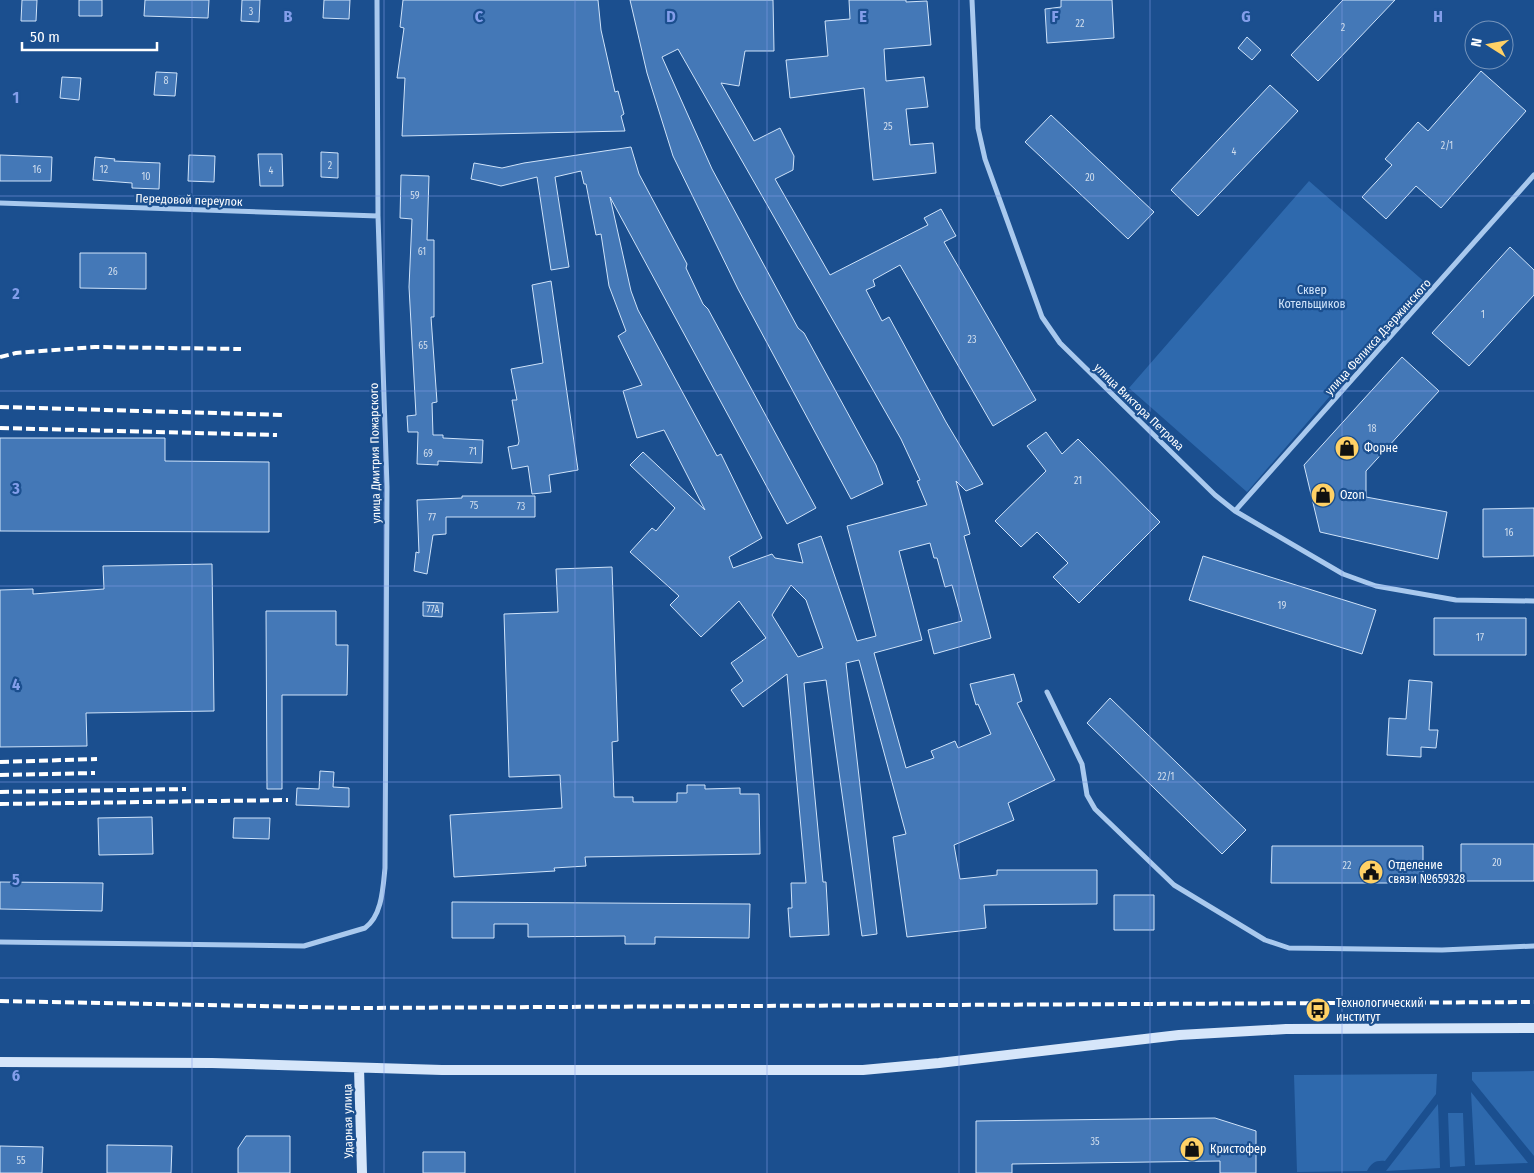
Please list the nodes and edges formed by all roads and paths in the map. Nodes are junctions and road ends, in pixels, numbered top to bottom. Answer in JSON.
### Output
{"nodes":[{"id":1,"x":378,"y":0,"type":"edge"},
{"id":2,"x":972,"y":0,"type":"edge"},
{"id":3,"x":1534,"y":176,"type":"edge"},
{"id":4,"x":0,"y":203,"type":"edge"},
{"id":5,"x":378,"y":216,"type":"junction"},
{"id":6,"x":1236,"y":511,"type":"junction"},
{"id":7,"x":1534,"y":602,"type":"edge"},
{"id":8,"x":1047,"y":692,"type":"dead end"},
{"id":9,"x":0,"y":942,"type":"edge"},
{"id":10,"x":1534,"y":946,"type":"edge"},
{"id":11,"x":1534,"y":1028,"type":"edge"},
{"id":12,"x":0,"y":1062,"type":"edge"},
{"id":13,"x":359,"y":1068,"type":"junction"},
{"id":14,"x":362,"y":1173,"type":"edge"}],
"edges":[{"from":1,"to":5,"type":"street","name":"улица Дмитрия Пожарского"},
{"from":2,"to":6,"type":"street","name":"улица Виктора Петрова"},
{"from":3,"to":6,"type":"street","name":"улица Феликса Дзержинского"},
{"from":4,"to":5,"type":"street","name":"Передовой переулок"},
{"from":5,"to":9,"type":"street","name":"улица Дмитрия Пожарского"},
{"from":6,"to":7,"type":"street","name":"улица Виктора Петрова"},
{"from":8,"to":10,"type":"street"},
{"from":11,"to":13,"type":"main road"},
{"from":12,"to":13,"type":"main road"},
{"from":13,"to":14,"type":"main road","name":"Ударная улица"}]}
